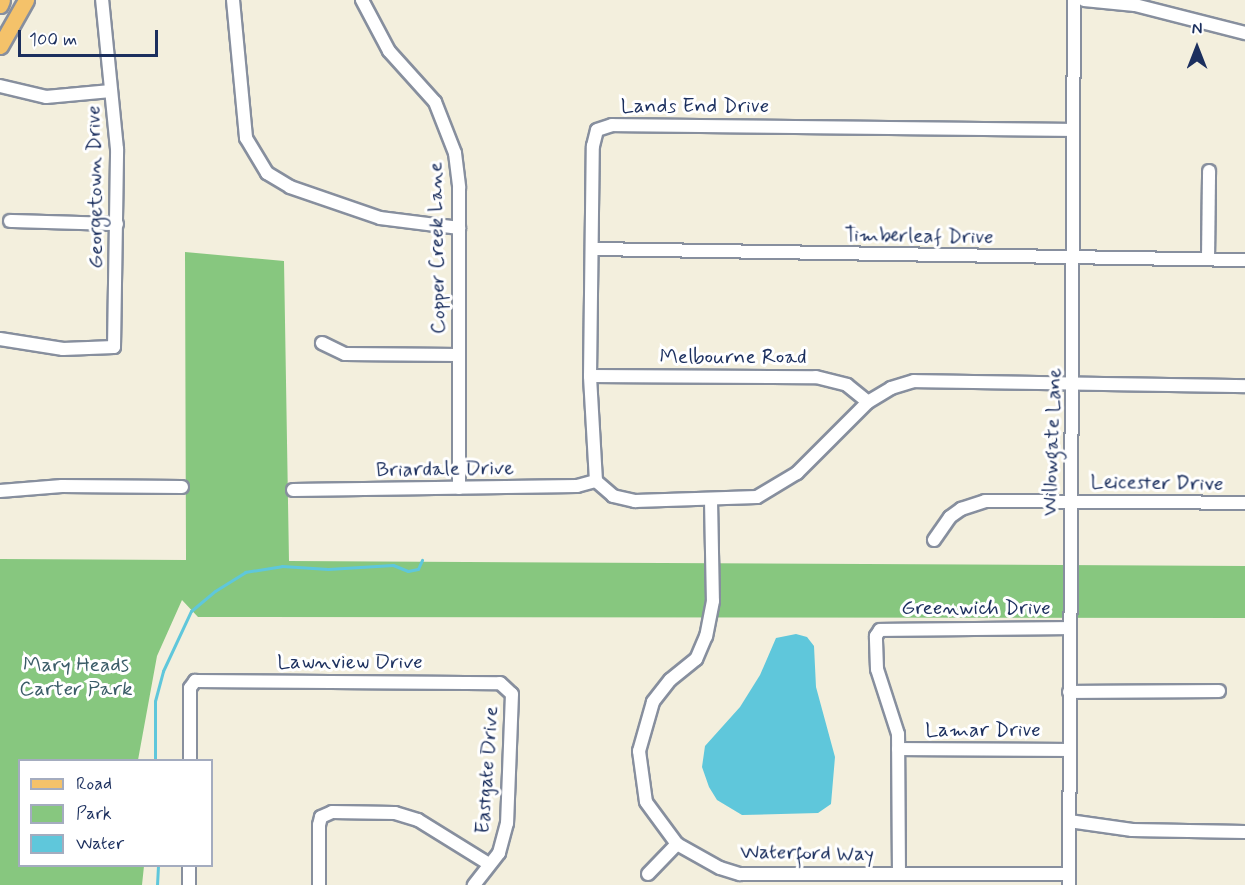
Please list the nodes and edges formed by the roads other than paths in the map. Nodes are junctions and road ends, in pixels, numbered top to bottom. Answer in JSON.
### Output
{"nodes":[{"id":1,"x":2,"y":0,"type":"edge"},
{"id":2,"x":26,"y":0,"type":"edge"},
{"id":3,"x":102,"y":0,"type":"edge"},
{"id":4,"x":233,"y":0,"type":"edge"},
{"id":5,"x":362,"y":0,"type":"edge"},
{"id":6,"x":1074,"y":0,"type":"edge"},
{"id":7,"x":1084,"y":0,"type":"edge"},
{"id":8,"x":0,"y":5,"type":"edge"},
{"id":9,"x":1245,"y":33,"type":"edge"},
{"id":10,"x":0,"y":46,"type":"edge"},
{"id":11,"x":0,"y":86,"type":"edge"},
{"id":12,"x":111,"y":91,"type":"junction"},
{"id":13,"x":1072,"y":130,"type":"junction"},
{"id":14,"x":1209,"y":171,"type":"dead end"},
{"id":15,"x":9,"y":221,"type":"dead end"},
{"id":16,"x":117,"y":224,"type":"junction"},
{"id":17,"x":459,"y":228,"type":"junction"},
{"id":18,"x":593,"y":249,"type":"junction"},
{"id":19,"x":1074,"y":259,"type":"junction"},
{"id":20,"x":1208,"y":259,"type":"junction"},
{"id":21,"x":1245,"y":260,"type":"edge"},
{"id":22,"x":0,"y":339,"type":"edge"},
{"id":23,"x":322,"y":344,"type":"dead end"},
{"id":24,"x":458,"y":355,"type":"junction"},
{"id":25,"x":590,"y":376,"type":"junction"},
{"id":26,"x":1074,"y":384,"type":"junction"},
{"id":27,"x":1245,"y":386,"type":"edge"},
{"id":28,"x":868,"y":402,"type":"junction"},
{"id":29,"x":596,"y":481,"type":"junction"},
{"id":30,"x":182,"y":487,"type":"dead end"},
{"id":31,"x":459,"y":488,"type":"junction"},
{"id":32,"x":293,"y":490,"type":"dead end"},
{"id":33,"x":0,"y":491,"type":"edge"},
{"id":34,"x":711,"y":500,"type":"junction"},
{"id":35,"x":1069,"y":501,"type":"junction"},
{"id":36,"x":1245,"y":503,"type":"edge"},
{"id":37,"x":934,"y":540,"type":"dead end"},
{"id":38,"x":1069,"y":628,"type":"junction"},
{"id":39,"x":507,"y":686,"type":"joint"},
{"id":40,"x":1220,"y":691,"type":"dead end"},
{"id":41,"x":1069,"y":692,"type":"junction"},
{"id":42,"x":898,"y":749,"type":"junction"},
{"id":43,"x":1068,"y":750,"type":"junction"},
{"id":44,"x":190,"y":759,"type":"edge"},
{"id":45,"x":1069,"y":821,"type":"junction"},
{"id":46,"x":1245,"y":832,"type":"edge"},
{"id":47,"x":677,"y":844,"type":"junction"},
{"id":48,"x":489,"y":864,"type":"junction"},
{"id":49,"x":189,"y":867,"type":"edge"},
{"id":50,"x":648,"y":874,"type":"dead end"},
{"id":51,"x":898,"y":874,"type":"junction"},
{"id":52,"x":1069,"y":879,"type":"edge"},
{"id":53,"x":827,"y":880,"type":"edge"},
{"id":54,"x":189,"y":885,"type":"edge"},
{"id":55,"x":319,"y":885,"type":"edge"},
{"id":56,"x":474,"y":885,"type":"edge"}],
"edges":[{"from":1,"to":8,"type":"main road"},
{"from":2,"to":10,"type":"main road"},
{"from":3,"to":12,"type":"street","name":"Georgetown Drive"},
{"from":4,"to":17,"type":"street"},
{"from":5,"to":17,"type":"street","name":"Copper Creek Lane"},
{"from":6,"to":13,"type":"street","name":"Willowgate Lane"},
{"from":7,"to":9,"type":"street"},
{"from":11,"to":12,"type":"street"},
{"from":12,"to":16,"type":"street","name":"Georgetown Drive"},
{"from":13,"to":18,"type":"street","name":"Lands End Drive"},
{"from":13,"to":19,"type":"street","name":"Willowgate Lane"},
{"from":14,"to":20,"type":"street"},
{"from":15,"to":16,"type":"street"},
{"from":16,"to":22,"type":"street","name":"Georgetown Drive"},
{"from":17,"to":24,"type":"street","name":"Copper Creek Lane"},
{"from":18,"to":19,"type":"street","name":"Timberleaf Drive"},
{"from":18,"to":25,"type":"street","name":"Lands End Drive"},
{"from":19,"to":20,"type":"street","name":"Timberleaf Drive"},
{"from":19,"to":26,"type":"street","name":"Willowgate Lane"},
{"from":20,"to":21,"type":"street","name":"Timberleaf Drive"},
{"from":23,"to":24,"type":"street"},
{"from":24,"to":31,"type":"street","name":"Copper Creek Lane"},
{"from":25,"to":28,"type":"street","name":"Melbourne Road"},
{"from":25,"to":29,"type":"street","name":"Lands End Drive"},
{"from":26,"to":27,"type":"street"},
{"from":26,"to":28,"type":"street"},
{"from":26,"to":35,"type":"street","name":"Willowgate Lane"},
{"from":28,"to":34,"type":"street"},
{"from":29,"to":31,"type":"street","name":"Briardale Drive"},
{"from":29,"to":34,"type":"street"},
{"from":30,"to":33,"type":"street"},
{"from":31,"to":32,"type":"street","name":"Briardale Drive"},
{"from":34,"to":47,"type":"street","name":"Waterford Way"},
{"from":35,"to":36,"type":"street","name":"Leicester Drive"},
{"from":35,"to":37,"type":"street","name":"Leicester Drive"},
{"from":35,"to":38,"type":"street","name":"Willowgate Lane"},
{"from":38,"to":41,"type":"street","name":"Willowgate Lane"},
{"from":38,"to":42,"type":"street","name":"Greenwich Drive"},
{"from":39,"to":44,"type":"street","name":"Lawnview Drive"},
{"from":39,"to":48,"type":"street","name":"Eastgate Drive"},
{"from":40,"to":41,"type":"street"},
{"from":41,"to":43,"type":"street","name":"Willowgate Lane"},
{"from":42,"to":43,"type":"street","name":"Lamar Drive"},
{"from":42,"to":51,"type":"street","name":"Greenwich Drive"},
{"from":43,"to":45,"type":"street","name":"Willowgate Lane"},
{"from":45,"to":46,"type":"street"},
{"from":45,"to":52,"type":"street","name":"Willowgate Lane"},
{"from":47,"to":50,"type":"street"},
{"from":47,"to":53,"type":"street","name":"Waterford Way"},
{"from":48,"to":55,"type":"street"},
{"from":48,"to":56,"type":"street","name":"Eastgate Drive"},
{"from":49,"to":54,"type":"street"},
{"from":51,"to":52,"type":"street","name":"Waterford Way"},
{"from":51,"to":53,"type":"street","name":"Waterford Way"}]}
